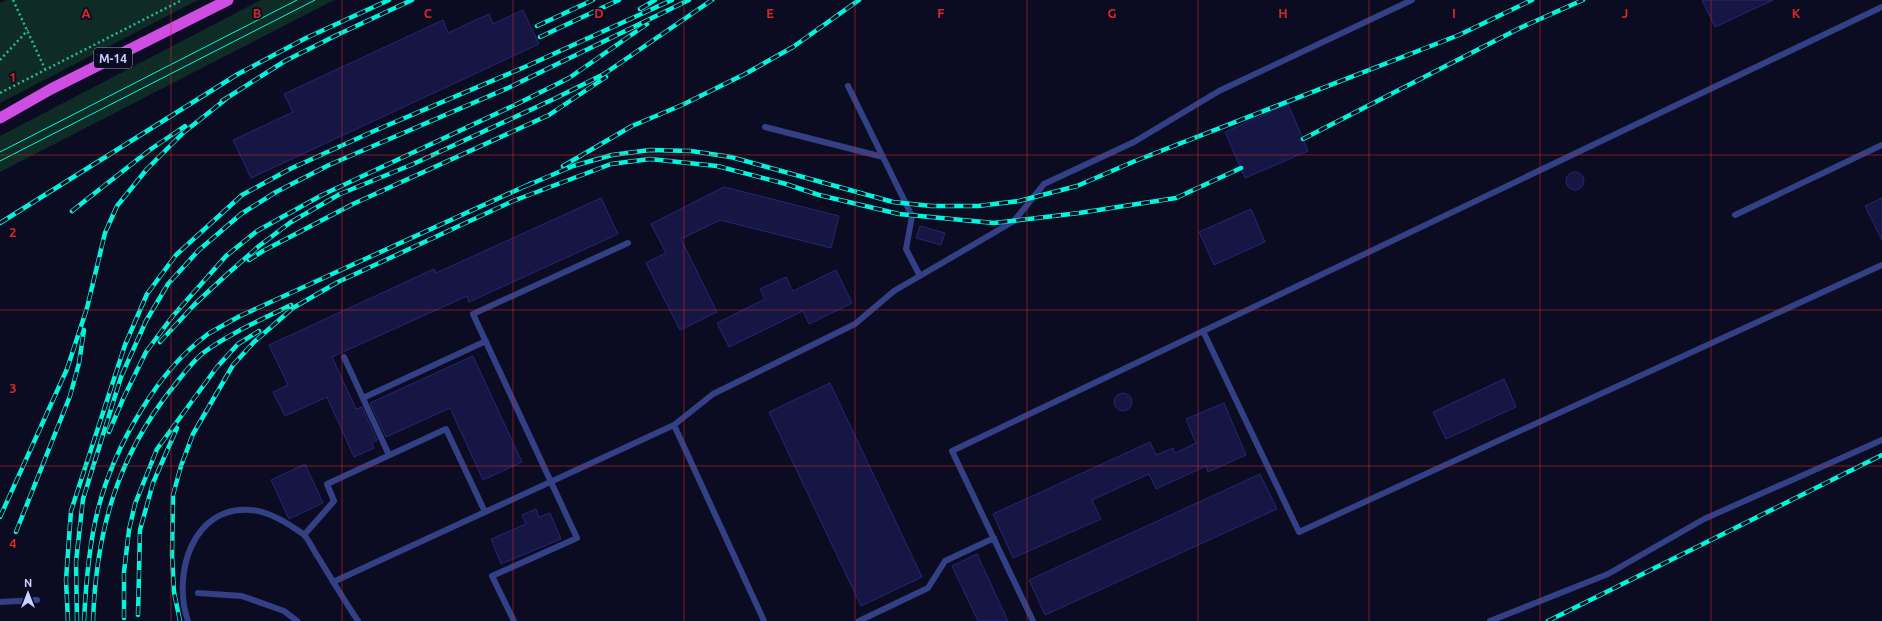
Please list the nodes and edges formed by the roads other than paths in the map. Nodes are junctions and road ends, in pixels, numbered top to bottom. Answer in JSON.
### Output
{"nodes":[{"id":1,"x":228,"y":0,"type":"edge"},
{"id":2,"x":1412,"y":0,"type":"edge"},
{"id":3,"x":1882,"y":7,"type":"edge"},
{"id":4,"x":848,"y":86,"type":"dead end"},
{"id":5,"x":0,"y":118,"type":"edge"},
{"id":6,"x":765,"y":127,"type":"dead end"},
{"id":7,"x":1882,"y":146,"type":"edge"},
{"id":8,"x":883,"y":157,"type":"junction"},
{"id":9,"x":1735,"y":215,"type":"dead end"},
{"id":10,"x":628,"y":243,"type":"dead end"},
{"id":11,"x":1882,"y":265,"type":"edge"},
{"id":12,"x":920,"y":276,"type":"junction"},
{"id":13,"x":1203,"y":331,"type":"junction"},
{"id":14,"x":486,"y":341,"type":"junction"},
{"id":15,"x":344,"y":357,"type":"dead end"},
{"id":16,"x":363,"y":398,"type":"junction"},
{"id":17,"x":674,"y":425,"type":"junction"},
{"id":18,"x":1882,"y":440,"type":"edge"},
{"id":19,"x":389,"y":455,"type":"junction"},
{"id":20,"x":551,"y":482,"type":"junction"},
{"id":21,"x":485,"y":512,"type":"junction"},
{"id":22,"x":304,"y":535,"type":"junction"},
{"id":23,"x":994,"y":538,"type":"junction"},
{"id":24,"x":333,"y":582,"type":"junction"},
{"id":25,"x":198,"y":593,"type":"dead end"},
{"id":26,"x":37,"y":600,"type":"dead end"},
{"id":27,"x":0,"y":602,"type":"edge"},
{"id":28,"x":188,"y":621,"type":"edge"},
{"id":29,"x":297,"y":621,"type":"edge"},
{"id":30,"x":358,"y":621,"type":"edge"},
{"id":31,"x":514,"y":621,"type":"edge"},
{"id":32,"x":764,"y":621,"type":"edge"},
{"id":33,"x":859,"y":621,"type":"edge"},
{"id":34,"x":1034,"y":621,"type":"edge"},
{"id":35,"x":1490,"y":621,"type":"edge"}],
"edges":[{"from":1,"to":5,"type":"highway","number":"М-14"},
{"from":2,"to":12,"type":"lane"},
{"from":3,"to":13,"type":"lane"},
{"from":4,"to":8,"type":"lane"},
{"from":6,"to":8,"type":"lane"},
{"from":7,"to":9,"type":"lane"},
{"from":8,"to":12,"type":"lane"},
{"from":10,"to":14,"type":"lane"},
{"from":11,"to":13,"type":"lane"},
{"from":12,"to":17,"type":"lane"},
{"from":13,"to":23,"type":"lane"},
{"from":14,"to":16,"type":"lane"},
{"from":14,"to":20,"type":"lane"},
{"from":15,"to":16,"type":"lane"},
{"from":16,"to":19,"type":"lane"},
{"from":17,"to":20,"type":"lane"},
{"from":17,"to":32,"type":"lane"},
{"from":18,"to":35,"type":"lane"},
{"from":19,"to":21,"type":"lane"},
{"from":19,"to":22,"type":"lane"},
{"from":20,"to":21,"type":"lane"},
{"from":20,"to":31,"type":"lane"},
{"from":21,"to":24,"type":"lane"},
{"from":22,"to":24,"type":"lane"},
{"from":22,"to":28,"type":"lane"},
{"from":23,"to":33,"type":"lane"},
{"from":23,"to":34,"type":"lane"},
{"from":24,"to":30,"type":"lane"},
{"from":25,"to":29,"type":"lane"},
{"from":26,"to":27,"type":"lane"}]}
